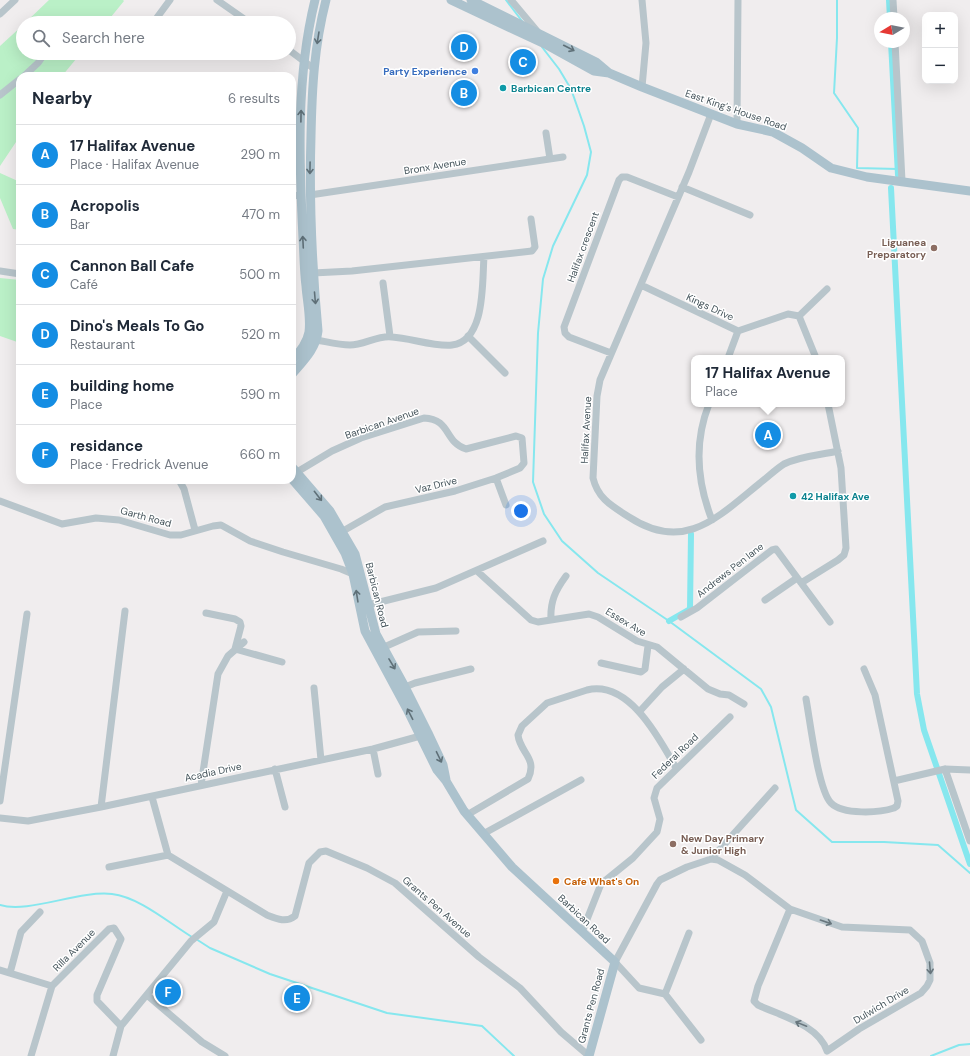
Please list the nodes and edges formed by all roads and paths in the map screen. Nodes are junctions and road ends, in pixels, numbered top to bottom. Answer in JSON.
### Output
{"nodes":[{"id":1,"x":15,"y":0,"type":"edge"},
{"id":2,"x":170,"y":0,"type":"edge"},
{"id":3,"x":217,"y":0,"type":"edge"},
{"id":4,"x":315,"y":0,"type":"edge"},
{"id":5,"x":326,"y":0,"type":"edge"},
{"id":6,"x":451,"y":0,"type":"edge"},
{"id":7,"x":472,"y":0,"type":"edge"},
{"id":8,"x":511,"y":0,"type":"edge"},
{"id":9,"x":642,"y":0,"type":"edge"},
{"id":10,"x":738,"y":0,"type":"edge"},
{"id":11,"x":893,"y":0,"type":"edge"},
{"id":12,"x":894,"y":12,"type":"edge"},
{"id":13,"x":0,"y":14,"type":"edge"},
{"id":14,"x":158,"y":16,"type":"edge"},
{"id":15,"x":240,"y":16,"type":"edge"},
{"id":16,"x":536,"y":31,"type":"junction"},
{"id":17,"x":895,"y":48,"type":"edge"},
{"id":18,"x":296,"y":55,"type":"edge"},
{"id":19,"x":40,"y":60,"type":"edge"},
{"id":20,"x":303,"y":60,"type":"junction"},
{"id":21,"x":313,"y":68,"type":"junction"},
{"id":22,"x":28,"y":72,"type":"edge"},
{"id":23,"x":609,"y":73,"type":"junction"},
{"id":24,"x":16,"y":82,"type":"edge"},
{"id":25,"x":642,"y":88,"type":"junction"},
{"id":26,"x":0,"y":96,"type":"edge"},
{"id":27,"x":711,"y":114,"type":"junction"},
{"id":28,"x":737,"y":124,"type":"junction"},
{"id":29,"x":546,"y":133,"type":"dead end"},
{"id":30,"x":563,"y":157,"type":"dead end"},
{"id":31,"x":550,"y":159,"type":"junction"},
{"id":32,"x":902,"y":181,"type":"junction"},
{"id":33,"x":682,"y":187,"type":"junction"},
{"id":34,"x":970,"y":191,"type":"edge"},
{"id":35,"x":301,"y":195,"type":"edge"},
{"id":36,"x":678,"y":197,"type":"junction"},
{"id":37,"x":750,"y":215,"type":"dead end"},
{"id":38,"x":531,"y":218,"type":"dead end"},
{"id":39,"x":484,"y":257,"type":"junction"},
{"id":40,"x":0,"y":271,"type":"edge"},
{"id":41,"x":16,"y":273,"type":"edge"},
{"id":42,"x":313,"y":273,"type":"junction"},
{"id":43,"x":383,"y":283,"type":"dead end"},
{"id":44,"x":641,"y":285,"type":"junction"},
{"id":45,"x":827,"y":289,"type":"dead end"},
{"id":46,"x":799,"y":316,"type":"junction"},
{"id":47,"x":738,"y":331,"type":"junction"},
{"id":48,"x":390,"y":336,"type":"junction"},
{"id":49,"x":468,"y":336,"type":"junction"},
{"id":50,"x":317,"y":340,"type":"junction"},
{"id":51,"x":611,"y":353,"type":"junction"},
{"id":52,"x":296,"y":355,"type":"edge"},
{"id":53,"x":729,"y":355,"type":"edge"},
{"id":54,"x":815,"y":355,"type":"edge"},
{"id":55,"x":296,"y":369,"type":"edge"},
{"id":56,"x":505,"y":373,"type":"dead end"},
{"id":57,"x":708,"y":407,"type":"edge"},
{"id":58,"x":829,"y":407,"type":"edge"},
{"id":59,"x":838,"y":451,"type":"junction"},
{"id":60,"x":523,"y":452,"type":"joint"},
{"id":61,"x":296,"y":472,"type":"edge"},
{"id":62,"x":296,"y":475,"type":"edge"},
{"id":63,"x":296,"y":476,"type":"edge"},
{"id":64,"x":496,"y":478,"type":"junction"},
{"id":65,"x":182,"y":484,"type":"edge"},
{"id":66,"x":0,"y":501,"type":"edge"},
{"id":67,"x":506,"y":504,"type":"dead end"},
{"id":68,"x":712,"y":520,"type":"junction"},
{"id":69,"x":195,"y":530,"type":"junction"},
{"id":70,"x":343,"y":531,"type":"junction"},
{"id":71,"x":543,"y":541,"type":"dead end"},
{"id":72,"x":477,"y":571,"type":"junction"},
{"id":73,"x":353,"y":574,"type":"junction"},
{"id":74,"x":566,"y":576,"type":"dead end"},
{"id":75,"x":799,"y":580,"type":"junction"},
{"id":76,"x":765,"y":600,"type":"dead end"},
{"id":77,"x":368,"y":604,"type":"junction"},
{"id":78,"x":125,"y":611,"type":"dead end"},
{"id":79,"x":206,"y":613,"type":"dead end"},
{"id":80,"x":27,"y":614,"type":"dead end"},
{"id":81,"x":681,"y":618,"type":"dead end"},
{"id":82,"x":552,"y":620,"type":"junction"},
{"id":83,"x":830,"y":622,"type":"dead end"},
{"id":84,"x":456,"y":631,"type":"dead end"},
{"id":85,"x":244,"y":642,"type":"dead end"},
{"id":86,"x":648,"y":646,"type":"junction"},
{"id":87,"x":382,"y":648,"type":"junction"},
{"id":88,"x":235,"y":649,"type":"junction"},
{"id":89,"x":282,"y":662,"type":"dead end"},
{"id":90,"x":601,"y":663,"type":"dead end"},
{"id":91,"x":471,"y":669,"type":"dead end"},
{"id":92,"x":684,"y":669,"type":"junction"},
{"id":93,"x":864,"y":669,"type":"dead end"},
{"id":94,"x":405,"y":687,"type":"junction"},
{"id":95,"x":314,"y":688,"type":"dead end"},
{"id":96,"x":806,"y":699,"type":"dead end"},
{"id":97,"x":744,"y":704,"type":"dead end"},
{"id":98,"x":640,"y":711,"type":"junction"},
{"id":99,"x":730,"y":717,"type":"dead end"},
{"id":100,"x":425,"y":735,"type":"junction"},
{"id":101,"x":373,"y":749,"type":"junction"},
{"id":102,"x":322,"y":760,"type":"junction"},
{"id":103,"x":676,"y":768,"type":"junction"},
{"id":104,"x":275,"y":769,"type":"junction"},
{"id":105,"x":945,"y":769,"type":"junction"},
{"id":106,"x":970,"y":770,"type":"edge"},
{"id":107,"x":378,"y":774,"type":"dead end"},
{"id":108,"x":582,"y":780,"type":"dead end"},
{"id":109,"x":894,"y":781,"type":"junction"},
{"id":110,"x":201,"y":785,"type":"junction"},
{"id":111,"x":775,"y":788,"type":"dead end"},
{"id":112,"x":152,"y":797,"type":"junction"},
{"id":113,"x":0,"y":801,"type":"edge"},
{"id":114,"x":285,"y":806,"type":"dead end"},
{"id":115,"x":100,"y":807,"type":"junction"},
{"id":116,"x":468,"y":815,"type":"junction"},
{"id":117,"x":0,"y":818,"type":"edge"},
{"id":118,"x":483,"y":834,"type":"junction"},
{"id":119,"x":970,"y":841,"type":"edge"},
{"id":120,"x":168,"y":855,"type":"junction"},
{"id":121,"x":711,"y":859,"type":"junction"},
{"id":122,"x":109,"y":867,"type":"dead end"},
{"id":123,"x":227,"y":891,"type":"junction"},
{"id":124,"x":790,"y":909,"type":"junction"},
{"id":125,"x":40,"y":912,"type":"dead end"},
{"id":126,"x":582,"y":932,"type":"junction"},
{"id":127,"x":690,"y":933,"type":"dead end"},
{"id":128,"x":615,"y":962,"type":"junction"},
{"id":129,"x":0,"y":970,"type":"edge"},
{"id":130,"x":10,"y":973,"type":"junction"},
{"id":131,"x":52,"y":986,"type":"junction"},
{"id":132,"x":665,"y":994,"type":"junction"},
{"id":133,"x":147,"y":995,"type":"junction"},
{"id":134,"x":122,"y":1026,"type":"junction"},
{"id":135,"x":701,"y":1040,"type":"dead end"},
{"id":136,"x":826,"y":1053,"type":"edge"},
{"id":137,"x":31,"y":1056,"type":"edge"},
{"id":138,"x":113,"y":1056,"type":"edge"},
{"id":139,"x":225,"y":1056,"type":"edge"},
{"id":140,"x":589,"y":1056,"type":"edge"}],
"edges":[{"from":1,"to":13,"type":"street"},
{"from":2,"to":14,"type":"street"},
{"from":3,"to":15,"type":"street"},
{"from":4,"to":20,"type":"main road"},
{"from":5,"to":21,"type":"main road","one_way":true},
{"from":6,"to":23,"type":"main road","name":"East King's House Road"},
{"from":7,"to":16,"type":"main road","name":"East King's House Road"},
{"from":8,"to":16,"type":"street"},
{"from":9,"to":25,"type":"street"},
{"from":10,"to":28,"type":"street"},
{"from":11,"to":12,"type":"street"},
{"from":16,"to":23,"type":"main road","name":"East King's House Road","one_way":true},
{"from":17,"to":32,"type":"street"},
{"from":18,"to":20,"type":"street"},
{"from":19,"to":22,"type":"street"},
{"from":20,"to":21,"type":"street"},
{"from":35,"to":20,"type":"main road","one_way":true},
{"from":21,"to":35,"type":"main road","one_way":true},
{"from":23,"to":25,"type":"main road","name":"East King's House Road"},
{"from":24,"to":26,"type":"street"},
{"from":25,"to":27,"type":"main road","name":"East King's House Road"},
{"from":27,"to":28,"type":"main road","name":"East King's House Road"},
{"from":27,"to":33,"type":"street","name":"Halifax Avenue"},
{"from":28,"to":32,"type":"main road","name":"East King's House Road"},
{"from":29,"to":31,"type":"street"},
{"from":30,"to":31,"type":"street","name":"Bronx Avenue"},
{"from":31,"to":35,"type":"street","name":"Bronx Avenue"},
{"from":32,"to":34,"type":"main road","name":"East King's House Road"},
{"from":33,"to":36,"type":"street","name":"Halifax Avenue"},
{"from":33,"to":37,"type":"street"},
{"from":35,"to":42,"type":"main road"},
{"from":52,"to":35,"type":"main road","one_way":true},
{"from":36,"to":44,"type":"street","name":"Halifax Avenue"},
{"from":36,"to":51,"type":"street","name":"Halifax crescent"},
{"from":38,"to":39,"type":"street"},
{"from":39,"to":42,"type":"street"},
{"from":39,"to":49,"type":"street"},
{"from":40,"to":41,"type":"street"},
{"from":42,"to":50,"type":"main road","one_way":true},
{"from":43,"to":48,"type":"street"},
{"from":44,"to":47,"type":"street","name":"Kings Drive"},
{"from":44,"to":51,"type":"street","name":"Halifax Avenue"},
{"from":45,"to":46,"type":"street"},
{"from":46,"to":47,"type":"street","name":"Kings Drive"},
{"from":46,"to":54,"type":"street"},
{"from":47,"to":53,"type":"street"},
{"from":48,"to":49,"type":"street"},
{"from":48,"to":50,"type":"street"},
{"from":49,"to":56,"type":"street"},
{"from":50,"to":55,"type":"main road"},
{"from":51,"to":68,"type":"street","name":"Halifax Avenue"},
{"from":57,"to":68,"type":"street"},
{"from":58,"to":59,"type":"street"},
{"from":59,"to":68,"type":"street","name":"Halifax Avenue"},
{"from":59,"to":75,"type":"street"},
{"from":60,"to":61,"type":"street","name":"Barbican Avenue"},
{"from":60,"to":64,"type":"street","name":"Vaz Drive"},
{"from":62,"to":70,"type":"main road","name":"Barbican Road","one_way":true},
{"from":63,"to":73,"type":"main road","name":"Barbican Road"},
{"from":64,"to":67,"type":"street"},
{"from":64,"to":70,"type":"street","name":"Vaz Drive"},
{"from":65,"to":69,"type":"street"},
{"from":66,"to":69,"type":"street","name":"Garth Road"},
{"from":69,"to":73,"type":"street","name":"Garth Road"},
{"from":70,"to":77,"type":"main road","name":"Barbican Road"},
{"from":71,"to":72,"type":"street"},
{"from":72,"to":77,"type":"street"},
{"from":72,"to":82,"type":"street","name":"Essex Ave"},
{"from":100,"to":73,"type":"main road","name":"Barbican Road","one_way":true},
{"from":74,"to":82,"type":"street"},
{"from":75,"to":76,"type":"street"},
{"from":75,"to":81,"type":"street","name":"Andrews Pen lane"},
{"from":75,"to":83,"type":"street","name":"Andrews Pen lane"},
{"from":77,"to":87,"type":"main road","name":"Barbican Road"},
{"from":78,"to":115,"type":"street"},
{"from":79,"to":88,"type":"street"},
{"from":80,"to":113,"type":"street"},
{"from":82,"to":86,"type":"street","name":"Essex Ave"},
{"from":84,"to":87,"type":"street"},
{"from":85,"to":88,"type":"street"},
{"from":86,"to":90,"type":"street"},
{"from":86,"to":92,"type":"street","name":"Essex Ave"},
{"from":87,"to":94,"type":"main road","name":"Barbican Road","one_way":true},
{"from":88,"to":89,"type":"street"},
{"from":88,"to":110,"type":"street"},
{"from":91,"to":94,"type":"street"},
{"from":92,"to":97,"type":"street","name":"Essex Ave"},
{"from":92,"to":98,"type":"street"},
{"from":93,"to":109,"type":"street"},
{"from":94,"to":100,"type":"main road","name":"Barbican Road"},
{"from":95,"to":102,"type":"street"},
{"from":96,"to":109,"type":"street"},
{"from":98,"to":103,"type":"street"},
{"from":98,"to":116,"type":"street"},
{"from":99,"to":103,"type":"street","name":"Federal Road"},
{"from":100,"to":101,"type":"street","name":"Acadia Drive"},
{"from":100,"to":116,"type":"main road","name":"Barbican Road"},
{"from":101,"to":102,"type":"street","name":"Acadia Drive"},
{"from":101,"to":107,"type":"street"},
{"from":102,"to":104,"type":"street","name":"Acadia Drive"},
{"from":103,"to":126,"type":"street","name":"Federal Road"},
{"from":104,"to":110,"type":"street","name":"Acadia Drive"},
{"from":104,"to":114,"type":"street"},
{"from":105,"to":106,"type":"street"},
{"from":105,"to":109,"type":"street"},
{"from":105,"to":119,"type":"street"},
{"from":108,"to":118,"type":"street"},
{"from":110,"to":112,"type":"street","name":"Acadia Drive"},
{"from":111,"to":121,"type":"street"},
{"from":112,"to":115,"type":"street","name":"Acadia Drive"},
{"from":112,"to":120,"type":"street"},
{"from":115,"to":117,"type":"street","name":"Acadia Drive"},
{"from":116,"to":118,"type":"main road","name":"Barbican Road"},
{"from":118,"to":126,"type":"main road","name":"Barbican Road"},
{"from":120,"to":122,"type":"street"},
{"from":120,"to":123,"type":"street","name":"Grants Pen Avenue"},
{"from":121,"to":124,"type":"street","name":"Dulwich Drive"},
{"from":121,"to":128,"type":"street"},
{"from":123,"to":133,"type":"street"},
{"from":123,"to":140,"type":"street","name":"Grants Pen Avenue"},
{"from":136,"to":124,"type":"street","one_way":true},
{"from":124,"to":136,"type":"street","name":"Dulwich Drive","one_way":true},
{"from":125,"to":130,"type":"street"},
{"from":126,"to":128,"type":"main road","name":"Barbican Road"},
{"from":127,"to":132,"type":"street"},
{"from":128,"to":132,"type":"street"},
{"from":128,"to":140,"type":"main road","name":"Grants Pen Road"},
{"from":129,"to":130,"type":"street"},
{"from":130,"to":131,"type":"street"},
{"from":131,"to":134,"type":"street","name":"Rilla Avenue"},
{"from":131,"to":137,"type":"street"},
{"from":132,"to":135,"type":"street"},
{"from":133,"to":134,"type":"street"},
{"from":133,"to":139,"type":"street"},
{"from":134,"to":138,"type":"street"}]}
